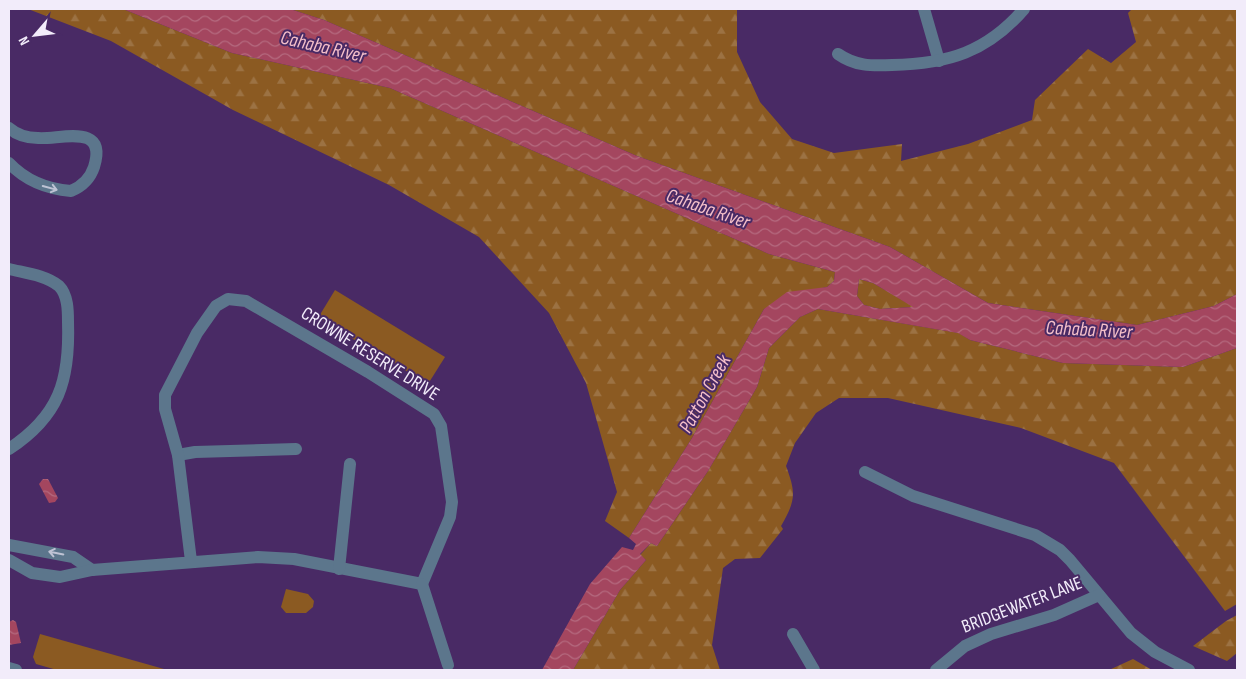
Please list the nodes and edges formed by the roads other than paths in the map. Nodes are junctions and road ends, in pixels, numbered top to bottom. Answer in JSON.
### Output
{"nodes":[{"id":1,"x":924,"y":9,"type":"edge"},
{"id":2,"x":1024,"y":9,"type":"edge"},
{"id":3,"x":838,"y":54,"type":"dead end"},
{"id":4,"x":939,"y":61,"type":"junction"},
{"id":5,"x":9,"y":128,"type":"edge"},
{"id":6,"x":9,"y":164,"type":"edge"},
{"id":7,"x":9,"y":269,"type":"edge"},
{"id":8,"x":9,"y":449,"type":"edge"},
{"id":9,"x":296,"y":449,"type":"dead end"},
{"id":10,"x":178,"y":455,"type":"junction"},
{"id":11,"x":350,"y":464,"type":"dead end"},
{"id":12,"x":865,"y":472,"type":"dead end"},
{"id":13,"x":9,"y":545,"type":"edge"},
{"id":14,"x":9,"y":560,"type":"edge"},
{"id":15,"x":191,"y":561,"type":"junction"},
{"id":16,"x":339,"y":569,"type":"junction"},
{"id":17,"x":92,"y":570,"type":"junction"},
{"id":18,"x":422,"y":584,"type":"junction"},
{"id":19,"x":1099,"y":595,"type":"junction"},
{"id":20,"x":793,"y":634,"type":"dead end"},
{"id":21,"x":448,"y":665,"type":"dead end"},
{"id":22,"x":9,"y":668,"type":"edge"},
{"id":23,"x":16,"y":670,"type":"edge"},
{"id":24,"x":814,"y":670,"type":"edge"},
{"id":25,"x":936,"y":670,"type":"edge"},
{"id":26,"x":1189,"y":670,"type":"edge"}],
"edges":[{"from":1,"to":4,"type":"street"},
{"from":2,"to":4,"type":"street"},
{"from":3,"to":4,"type":"street"},
{"from":6,"to":5,"type":"street","one_way":true},
{"from":7,"to":8,"type":"street"},
{"from":9,"to":10,"type":"street"},
{"from":10,"to":15,"type":"street","name":"CROWNE RESERVE DRIVE"},
{"from":10,"to":18,"type":"street","name":"CROWNE RESERVE DRIVE"},
{"from":11,"to":16,"type":"street"},
{"from":12,"to":19,"type":"street"},
{"from":17,"to":13,"type":"street","one_way":true},
{"from":14,"to":17,"type":"street"},
{"from":15,"to":16,"type":"street"},
{"from":15,"to":17,"type":"street"},
{"from":16,"to":18,"type":"street"},
{"from":18,"to":21,"type":"street"},
{"from":19,"to":25,"type":"street","name":"BRIDGEWATER LANE"},
{"from":19,"to":26,"type":"street"},
{"from":20,"to":24,"type":"street"},
{"from":22,"to":23,"type":"street"}]}
